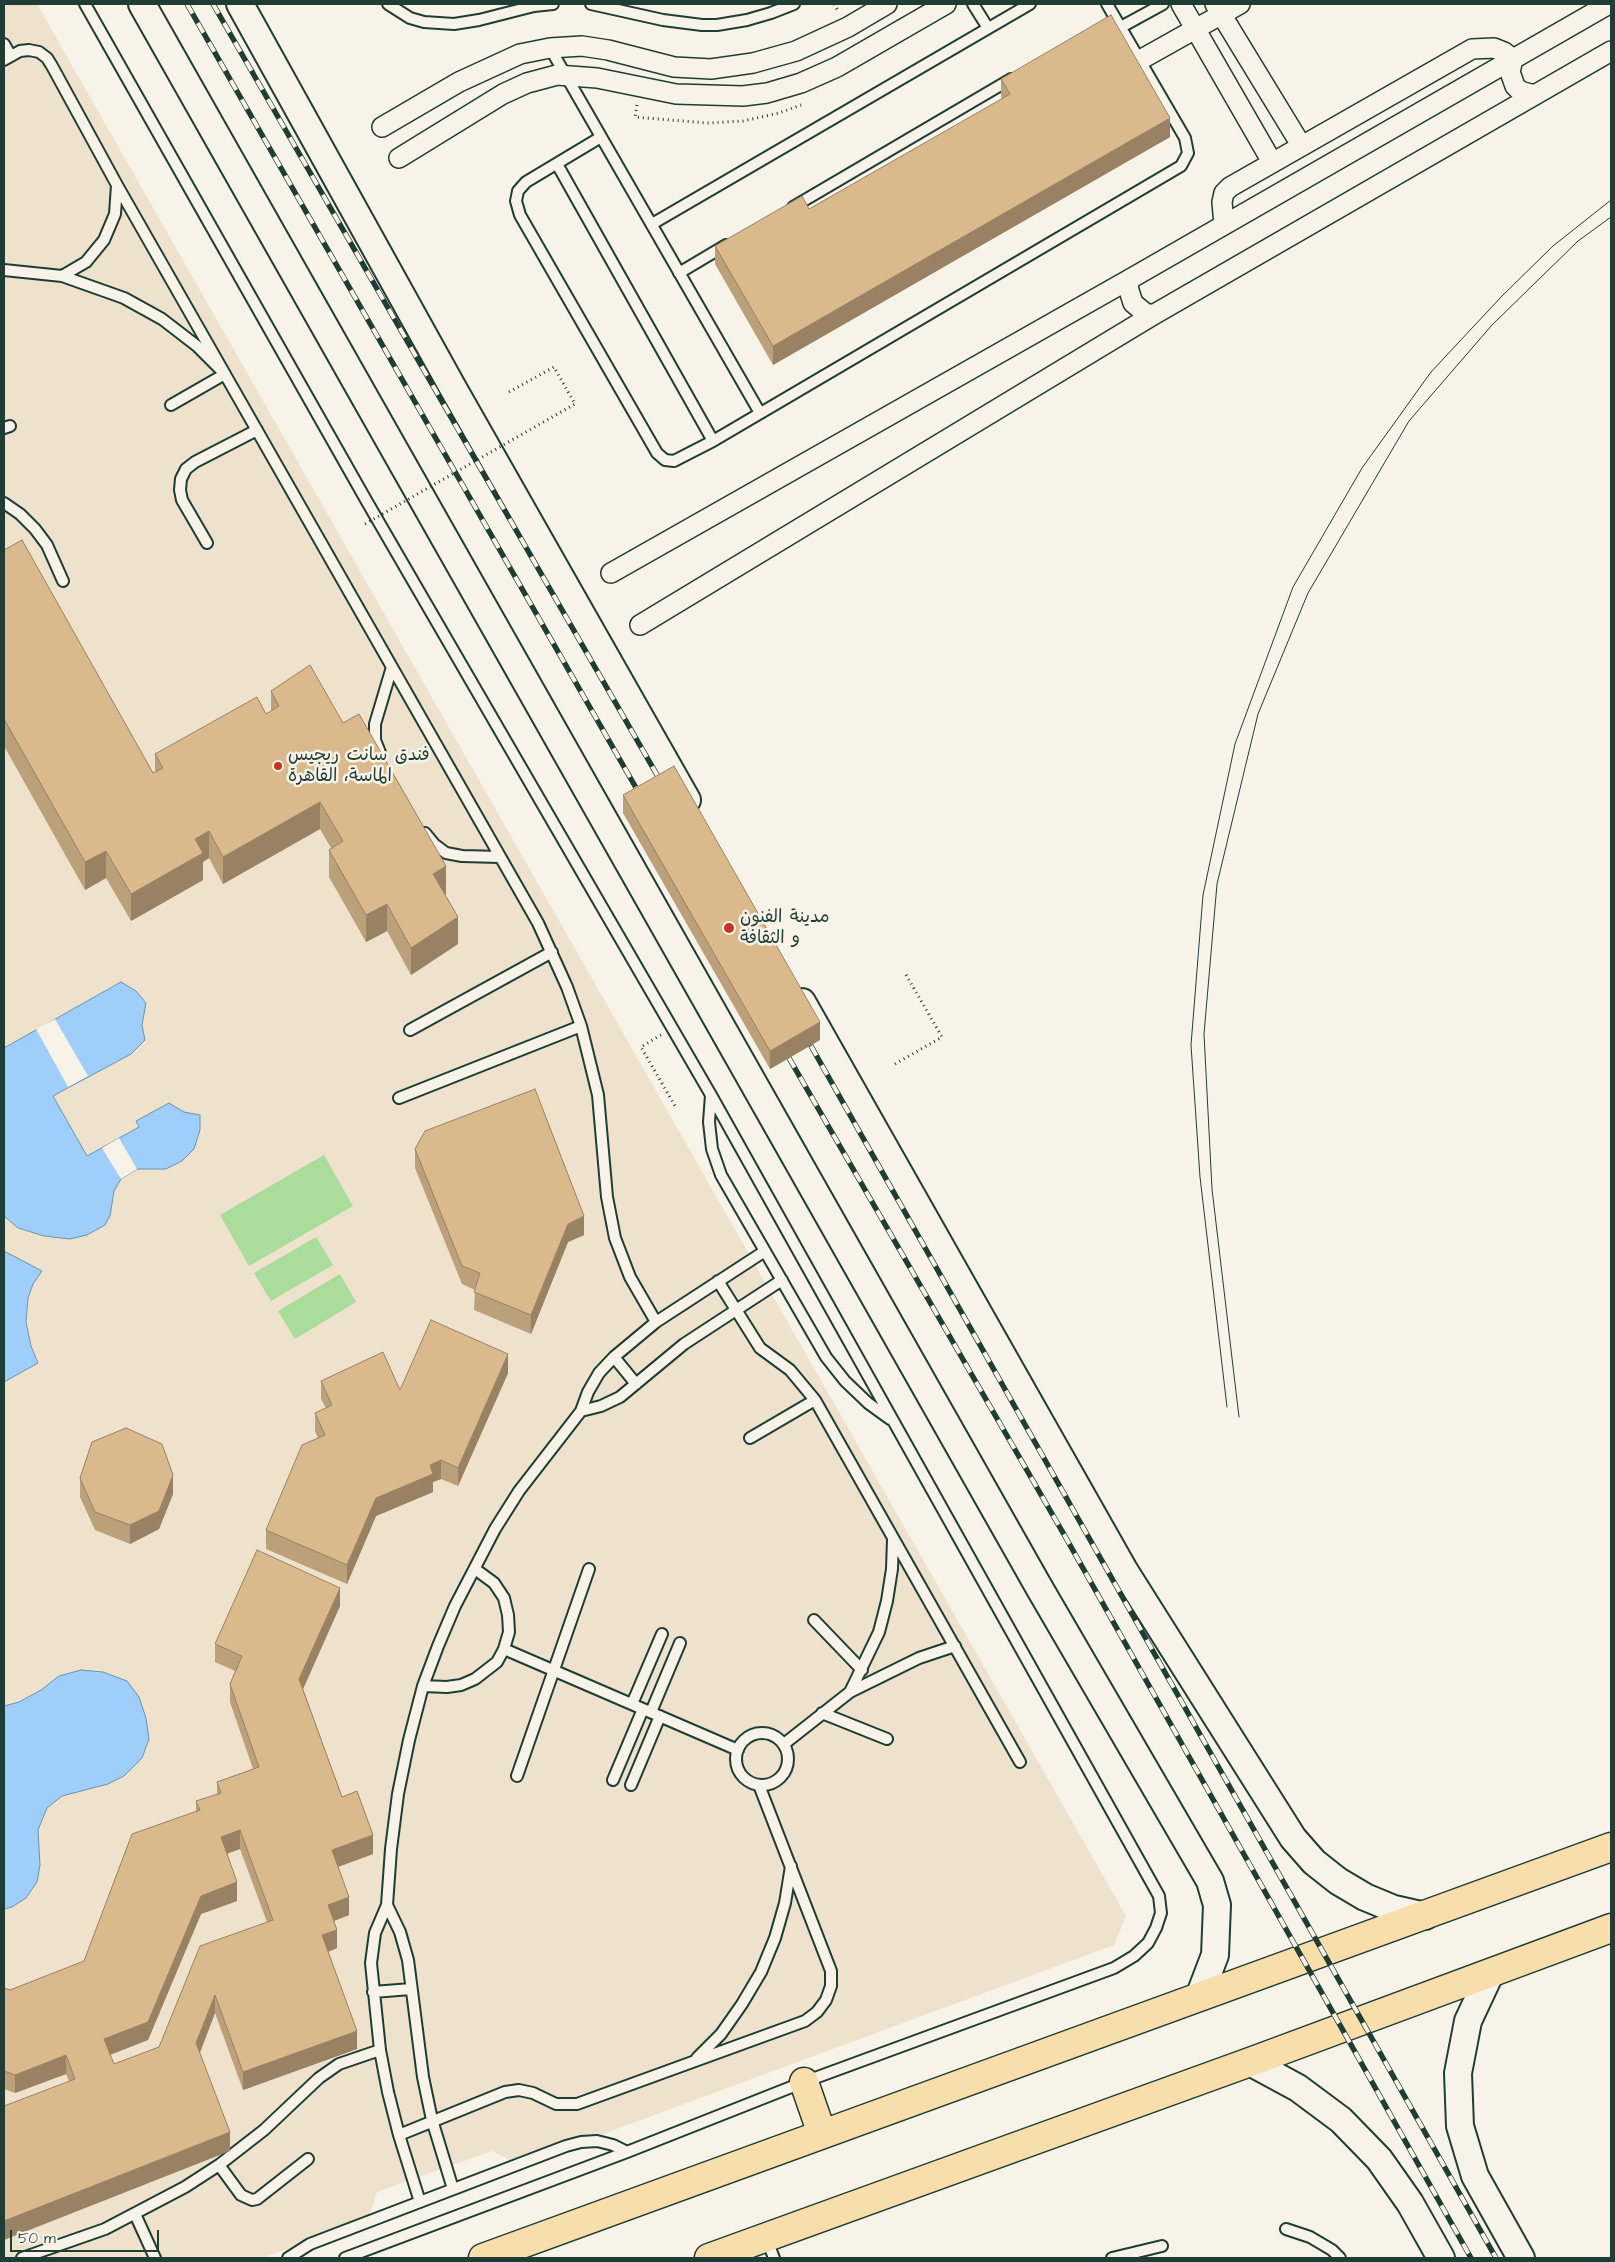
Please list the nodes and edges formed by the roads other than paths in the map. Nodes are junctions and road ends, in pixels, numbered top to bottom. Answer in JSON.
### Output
{"nodes":[{"id":1,"x":85,"y":4,"type":"edge"},
{"id":2,"x":142,"y":4,"type":"edge"},
{"id":3,"x":240,"y":4,"type":"edge"},
{"id":4,"x":388,"y":4,"type":"edge"},
{"id":5,"x":553,"y":4,"type":"edge"},
{"id":6,"x":591,"y":4,"type":"edge"},
{"id":7,"x":794,"y":4,"type":"edge"},
{"id":8,"x":887,"y":4,"type":"edge"},
{"id":9,"x":946,"y":4,"type":"edge"},
{"id":10,"x":974,"y":4,"type":"edge"},
{"id":11,"x":1030,"y":4,"type":"edge"},
{"id":12,"x":1107,"y":4,"type":"edge"},
{"id":13,"x":1163,"y":4,"type":"edge"},
{"id":14,"x":1182,"y":4,"type":"edge"},
{"id":15,"x":1240,"y":4,"type":"edge"},
{"id":16,"x":1609,"y":4,"type":"edge"},
{"id":17,"x":1218,"y":9,"type":"edge"},
{"id":18,"x":1121,"y":27,"type":"junction"},
{"id":19,"x":988,"y":28,"type":"junction"},
{"id":20,"x":1196,"y":29,"type":"junction"},
{"id":21,"x":4,"y":44,"type":"edge"},
{"id":22,"x":550,"y":48,"type":"junction"},
{"id":23,"x":1611,"y":51,"type":"edge"},
{"id":24,"x":7,"y":58,"type":"edge"},
{"id":25,"x":1513,"y":59,"type":"junction"},
{"id":26,"x":1140,"y":60,"type":"junction"},
{"id":27,"x":1021,"y":73,"type":"edge"},
{"id":28,"x":566,"y":76,"type":"junction"},
{"id":29,"x":1534,"y":95,"type":"junction"},
{"id":30,"x":382,"y":127,"type":"dead end"},
{"id":31,"x":601,"y":137,"type":"junction"},
{"id":32,"x":1302,"y":145,"type":"junction"},
{"id":33,"x":399,"y":158,"type":"dead end"},
{"id":34,"x":1272,"y":162,"type":"junction"},
{"id":35,"x":557,"y":164,"type":"junction"},
{"id":36,"x":117,"y":185,"type":"junction"},
{"id":37,"x":782,"y":213,"type":"edge"},
{"id":38,"x":652,"y":224,"type":"junction"},
{"id":39,"x":1224,"y":225,"type":"junction"},
{"id":40,"x":739,"y":238,"type":"edge"},
{"id":41,"x":4,"y":270,"type":"edge"},
{"id":42,"x":680,"y":273,"type":"junction"},
{"id":43,"x":62,"y":276,"type":"junction"},
{"id":44,"x":1130,"y":279,"type":"junction"},
{"id":45,"x":1153,"y":315,"type":"junction"},
{"id":46,"x":226,"y":374,"type":"junction"},
{"id":47,"x":171,"y":405,"type":"dead end"},
{"id":48,"x":760,"y":413,"type":"junction"},
{"id":49,"x":257,"y":430,"type":"junction"},
{"id":50,"x":713,"y":441,"type":"junction"},
{"id":51,"x":4,"y":503,"type":"edge"},
{"id":52,"x":207,"y":543,"type":"dead end"},
{"id":53,"x":611,"y":573,"type":"dead end"},
{"id":54,"x":63,"y":581,"type":"dead end"},
{"id":55,"x":640,"y":625,"type":"dead end"},
{"id":56,"x":392,"y":667,"type":"junction"},
{"id":57,"x":386,"y":764,"type":"edge"},
{"id":58,"x":700,"y":822,"type":"edge"},
{"id":59,"x":420,"y":823,"type":"edge"},
{"id":60,"x":500,"y":857,"type":"junction"},
{"id":61,"x":552,"y":952,"type":"junction"},
{"id":62,"x":789,"y":979,"type":"edge"},
{"id":63,"x":581,"y":1026,"type":"junction"},
{"id":64,"x":410,"y":1030,"type":"dead end"},
{"id":65,"x":711,"y":1095,"type":"junction"},
{"id":66,"x":399,"y":1098,"type":"dead end"},
{"id":67,"x":765,"y":1251,"type":"junction"},
{"id":68,"x":782,"y":1280,"type":"junction"},
{"id":69,"x":718,"y":1281,"type":"junction"},
{"id":70,"x":735,"y":1310,"type":"junction"},
{"id":71,"x":656,"y":1322,"type":"junction"},
{"id":72,"x":614,"y":1357,"type":"junction"},
{"id":73,"x":636,"y":1384,"type":"junction"},
{"id":74,"x":814,"y":1400,"type":"junction"},
{"id":75,"x":581,"y":1411,"type":"junction"},
{"id":76,"x":893,"y":1420,"type":"junction"},
{"id":77,"x":750,"y":1438,"type":"dead end"},
{"id":78,"x":893,"y":1538,"type":"junction"},
{"id":79,"x":474,"y":1569,"type":"junction"},
{"id":80,"x":589,"y":1569,"type":"dead end"},
{"id":81,"x":814,"y":1620,"type":"dead end"},
{"id":82,"x":662,"y":1634,"type":"dead end"},
{"id":83,"x":680,"y":1643,"type":"dead end"},
{"id":84,"x":955,"y":1646,"type":"junction"},
{"id":85,"x":504,"y":1649,"type":"junction"},
{"id":86,"x":554,"y":1670,"type":"junction"},
{"id":87,"x":862,"y":1670,"type":"junction"},
{"id":88,"x":423,"y":1686,"type":"junction"},
{"id":89,"x":850,"y":1692,"type":"junction"},
{"id":90,"x":632,"y":1704,"type":"junction"},
{"id":91,"x":651,"y":1712,"type":"junction"},
{"id":92,"x":822,"y":1713,"type":"junction"},
{"id":93,"x":887,"y":1739,"type":"dead end"},
{"id":94,"x":784,"y":1744,"type":"junction"},
{"id":95,"x":738,"y":1750,"type":"junction"},
{"id":96,"x":1020,"y":1762,"type":"dead end"},
{"id":97,"x":517,"y":1776,"type":"dead end"},
{"id":98,"x":613,"y":1780,"type":"dead end"},
{"id":99,"x":631,"y":1785,"type":"dead end"},
{"id":100,"x":759,"y":1785,"type":"junction"},
{"id":101,"x":1611,"y":1847,"type":"edge"},
{"id":102,"x":791,"y":1866,"type":"junction"},
{"id":103,"x":387,"y":1905,"type":"junction"},
{"id":104,"x":1425,"y":1916,"type":"junction"},
{"id":105,"x":1611,"y":1928,"type":"edge"},
{"id":106,"x":1490,"y":1974,"type":"junction"},
{"id":107,"x":411,"y":1989,"type":"junction"},
{"id":108,"x":373,"y":1992,"type":"junction"},
{"id":109,"x":1200,"y":1997,"type":"junction"},
{"id":110,"x":380,"y":2050,"type":"junction"},
{"id":111,"x":695,"y":2060,"type":"junction"},
{"id":112,"x":1250,"y":2062,"type":"junction"},
{"id":113,"x":804,"y":2082,"type":"junction"},
{"id":114,"x":432,"y":2120,"type":"junction"},
{"id":115,"x":822,"y":2134,"type":"junction"},
{"id":116,"x":399,"y":2135,"type":"junction"},
{"id":117,"x":627,"y":2152,"type":"junction"},
{"id":118,"x":308,"y":2159,"type":"dead end"},
{"id":119,"x":220,"y":2165,"type":"junction"},
{"id":120,"x":453,"y":2189,"type":"junction"},
{"id":121,"x":420,"y":2202,"type":"junction"},
{"id":122,"x":135,"y":2214,"type":"junction"},
{"id":123,"x":1286,"y":2229,"type":"dead end"},
{"id":124,"x":1162,"y":2246,"type":"dead end"},
{"id":125,"x":761,"y":2249,"type":"edge"},
{"id":126,"x":22,"y":2258,"type":"edge"},
{"id":127,"x":155,"y":2258,"type":"edge"},
{"id":128,"x":288,"y":2258,"type":"edge"},
{"id":129,"x":345,"y":2258,"type":"edge"},
{"id":130,"x":483,"y":2258,"type":"edge"},
{"id":131,"x":709,"y":2258,"type":"edge"},
{"id":132,"x":1112,"y":2258,"type":"edge"},
{"id":133,"x":1340,"y":2258,"type":"edge"},
{"id":134,"x":1441,"y":2258,"type":"edge"},
{"id":135,"x":1521,"y":2258,"type":"edge"}],
"edges":[{"from":1,"to":65,"type":"lane"},
{"from":2,"to":109,"type":"street"},
{"from":3,"to":58,"type":"street"},
{"from":4,"to":5,"type":"lane"},
{"from":6,"to":7,"type":"lane"},
{"from":8,"to":22,"type":"street"},
{"from":9,"to":28,"type":"street"},
{"from":10,"to":19,"type":"lane"},
{"from":11,"to":19,"type":"lane"},
{"from":12,"to":18,"type":"lane"},
{"from":13,"to":18,"type":"lane"},
{"from":14,"to":20,"type":"street"},
{"from":15,"to":17,"type":"street"},
{"from":16,"to":25,"type":"street"},
{"from":17,"to":20,"type":"street"},
{"from":17,"to":32,"type":"street"},
{"from":18,"to":26,"type":"lane"},
{"from":19,"to":38,"type":"lane"},
{"from":20,"to":26,"type":"street"},
{"from":20,"to":34,"type":"street"},
{"from":21,"to":24,"type":"lane"},
{"from":22,"to":28,"type":"lane"},
{"from":22,"to":30,"type":"street"},
{"from":23,"to":29,"type":"street"},
{"from":24,"to":36,"type":"lane"},
{"from":25,"to":29,"type":"street"},
{"from":25,"to":32,"type":"street"},
{"from":25,"to":39,"type":"street"},
{"from":26,"to":48,"type":"lane"},
{"from":27,"to":37,"type":"lane"},
{"from":28,"to":31,"type":"lane"},
{"from":28,"to":33,"type":"street"},
{"from":29,"to":45,"type":"street"},
{"from":31,"to":35,"type":"lane"},
{"from":31,"to":38,"type":"lane"},
{"from":32,"to":34,"type":"street"},
{"from":34,"to":39,"type":"street"},
{"from":35,"to":50,"type":"lane"},
{"from":35,"to":50,"type":"lane"},
{"from":36,"to":43,"type":"lane"},
{"from":36,"to":46,"type":"lane"},
{"from":38,"to":42,"type":"lane"},
{"from":39,"to":44,"type":"street"},
{"from":40,"to":42,"type":"lane"},
{"from":41,"to":43,"type":"lane"},
{"from":42,"to":48,"type":"lane"},
{"from":43,"to":46,"type":"lane"},
{"from":44,"to":45,"type":"street"},
{"from":44,"to":53,"type":"street"},
{"from":45,"to":55,"type":"street"},
{"from":46,"to":47,"type":"lane"},
{"from":46,"to":49,"type":"lane"},
{"from":48,"to":50,"type":"lane"},
{"from":49,"to":52,"type":"lane"},
{"from":49,"to":56,"type":"lane"},
{"from":51,"to":54,"type":"lane"},
{"from":56,"to":57,"type":"lane"},
{"from":56,"to":60,"type":"lane"},
{"from":59,"to":60,"type":"lane"},
{"from":60,"to":61,"type":"lane"},
{"from":61,"to":63,"type":"lane"},
{"from":61,"to":64,"type":"lane"},
{"from":62,"to":104,"type":"street"},
{"from":63,"to":66,"type":"lane"},
{"from":63,"to":71,"type":"lane"},
{"from":65,"to":67,"type":"lane"},
{"from":65,"to":76,"type":"lane"},
{"from":67,"to":68,"type":"lane"},
{"from":67,"to":69,"type":"lane"},
{"from":68,"to":70,"type":"lane"},
{"from":68,"to":76,"type":"lane"},
{"from":69,"to":70,"type":"lane"},
{"from":69,"to":71,"type":"lane"},
{"from":70,"to":73,"type":"lane"},
{"from":70,"to":74,"type":"lane"},
{"from":71,"to":72,"type":"lane"},
{"from":72,"to":73,"type":"lane"},
{"from":72,"to":75,"type":"lane"},
{"from":73,"to":75,"type":"lane"},
{"from":74,"to":77,"type":"lane"},
{"from":74,"to":78,"type":"lane"},
{"from":75,"to":79,"type":"lane"},
{"from":76,"to":113,"type":"lane"},
{"from":78,"to":84,"type":"lane"},
{"from":78,"to":87,"type":"lane"},
{"from":79,"to":85,"type":"lane"},
{"from":79,"to":88,"type":"lane"},
{"from":80,"to":86,"type":"lane"},
{"from":81,"to":87,"type":"lane"},
{"from":82,"to":90,"type":"lane"},
{"from":83,"to":91,"type":"lane"},
{"from":84,"to":89,"type":"lane"},
{"from":84,"to":96,"type":"lane"},
{"from":85,"to":86,"type":"lane"},
{"from":85,"to":88,"type":"lane"},
{"from":86,"to":90,"type":"lane"},
{"from":86,"to":97,"type":"lane"},
{"from":87,"to":89,"type":"lane"},
{"from":88,"to":103,"type":"lane"},
{"from":89,"to":92,"type":"lane"},
{"from":90,"to":91,"type":"lane"},
{"from":91,"to":95,"type":"lane"},
{"from":91,"to":98,"type":"lane"},
{"from":91,"to":99,"type":"lane"},
{"from":92,"to":93,"type":"lane"},
{"from":92,"to":94,"type":"lane"},
{"from":94,"to":95,"type":"lane"},
{"from":94,"to":100,"type":"lane"},
{"from":95,"to":100,"type":"lane"},
{"from":100,"to":102,"type":"lane"},
{"from":101,"to":104,"type":"main road"},
{"from":102,"to":111,"type":"lane"},
{"from":102,"to":111,"type":"lane"},
{"from":103,"to":107,"type":"lane"},
{"from":103,"to":108,"type":"lane"},
{"from":104,"to":109,"type":"main road"},
{"from":105,"to":106,"type":"main road"},
{"from":106,"to":112,"type":"main road"},
{"from":106,"to":135,"type":"street"},
{"from":107,"to":108,"type":"lane"},
{"from":107,"to":114,"type":"lane"},
{"from":108,"to":110,"type":"lane"},
{"from":109,"to":115,"type":"main road"},
{"from":110,"to":116,"type":"lane"},
{"from":110,"to":119,"type":"lane"},
{"from":111,"to":114,"type":"lane"},
{"from":112,"to":125,"type":"main road"},
{"from":112,"to":134,"type":"street"},
{"from":113,"to":115,"type":"main road"},
{"from":113,"to":117,"type":"lane"},
{"from":114,"to":116,"type":"lane"},
{"from":114,"to":120,"type":"lane"},
{"from":115,"to":130,"type":"main road"},
{"from":116,"to":121,"type":"lane"},
{"from":117,"to":120,"type":"lane"},
{"from":117,"to":129,"type":"lane"},
{"from":118,"to":119,"type":"lane"},
{"from":119,"to":122,"type":"lane"},
{"from":120,"to":121,"type":"lane"},
{"from":121,"to":128,"type":"lane"},
{"from":122,"to":126,"type":"lane"},
{"from":122,"to":127,"type":"lane"},
{"from":123,"to":133,"type":"lane"},
{"from":124,"to":132,"type":"lane"},
{"from":125,"to":131,"type":"main road"}]}
